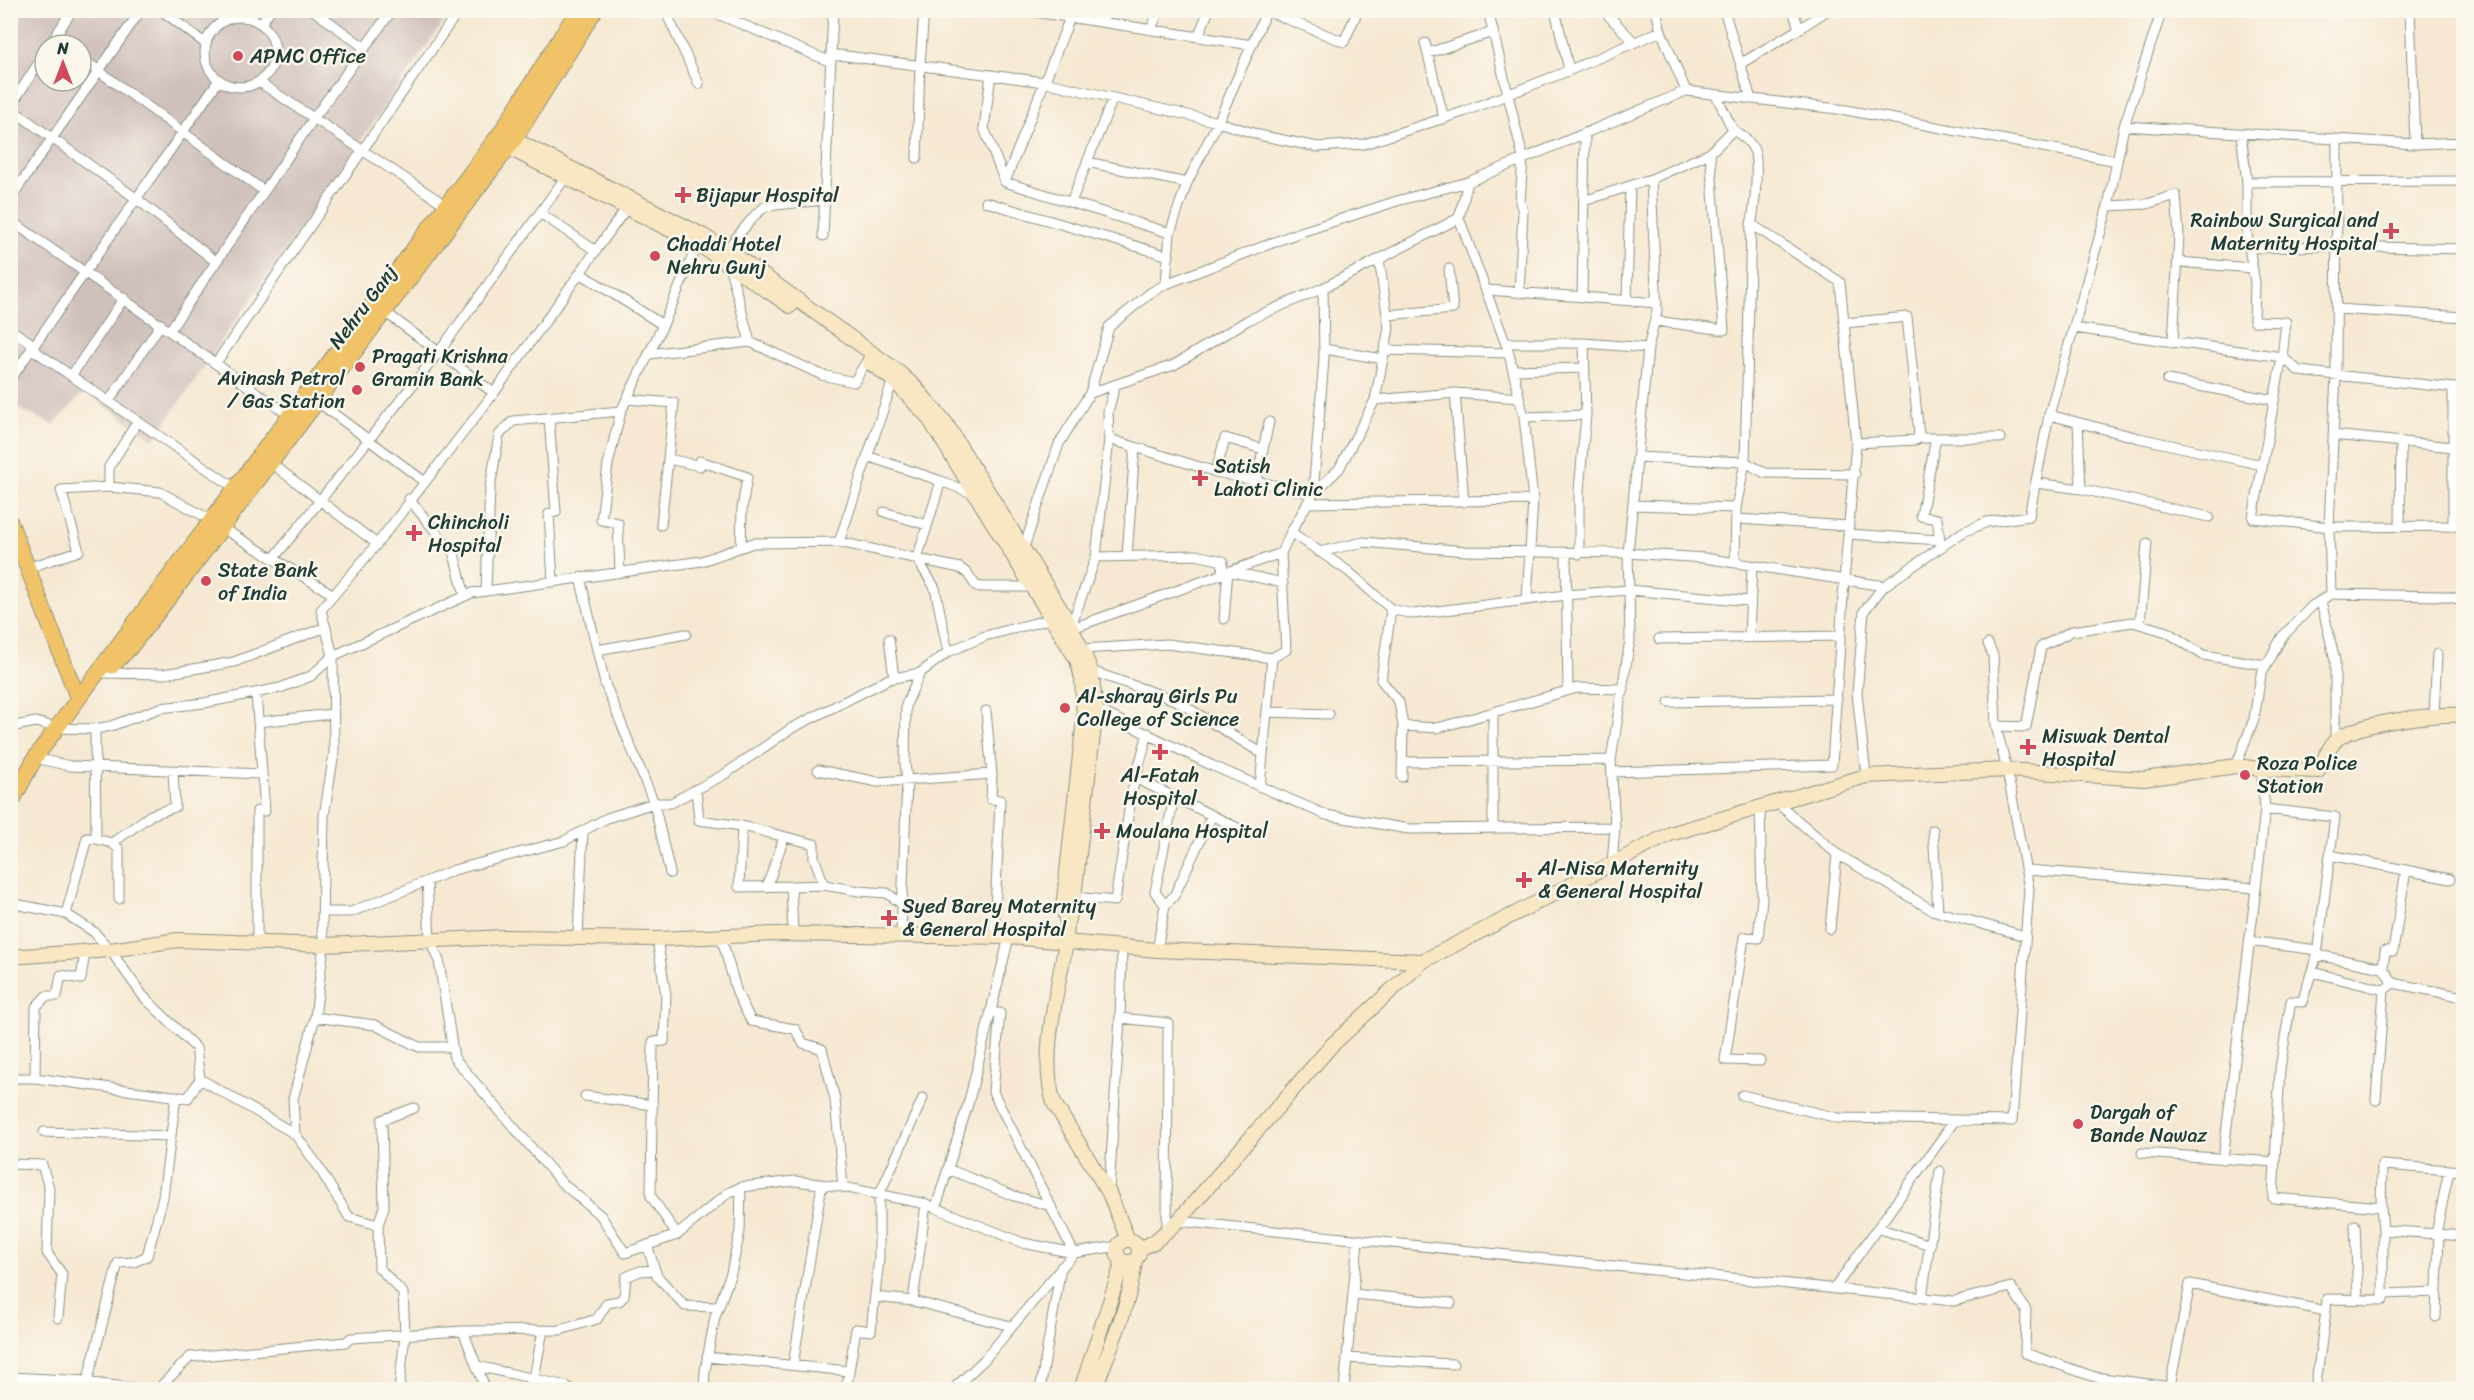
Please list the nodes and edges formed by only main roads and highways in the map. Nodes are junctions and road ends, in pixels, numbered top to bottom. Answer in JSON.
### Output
{"nodes":[{"id":1,"x":578,"y":10,"type":"edge"},
{"id":2,"x":595,"y":10,"type":"edge"},
{"id":3,"x":504,"y":140,"type":"junction"},
{"id":4,"x":630,"y":204,"type":"junction"},
{"id":5,"x":452,"y":209,"type":"junction"},
{"id":6,"x":727,"y":257,"type":"junction"},
{"id":7,"x":869,"y":356,"type":"junction"},
{"id":8,"x":10,"y":522,"type":"edge"},
{"id":9,"x":217,"y":524,"type":"junction"},
{"id":10,"x":1058,"y":617,"type":"junction"},
{"id":11,"x":78,"y":699,"type":"junction"},
{"id":12,"x":2463,"y":715,"type":"edge"},
{"id":13,"x":12,"y":797,"type":"edge"},
{"id":14,"x":1067,"y":922,"type":"junction"},
{"id":15,"x":1066,"y":942,"type":"junction"},
{"id":16,"x":10,"y":957,"type":"edge"},
{"id":17,"x":1423,"y":961,"type":"junction"},
{"id":18,"x":1123,"y":1243,"type":"junction"},
{"id":19,"x":1132,"y":1256,"type":"junction"},
{"id":20,"x":1080,"y":1389,"type":"edge"},
{"id":21,"x":1094,"y":1389,"type":"edge"}],
"edges":[{"from":1,"to":3,"type":"main road","name":"Nehru Ganj"},
{"from":2,"to":3,"type":"main road","name":"Nehru Ganj"},
{"from":3,"to":4,"type":"main road"},
{"from":3,"to":5,"type":"main road","name":"Nehru Ganj"},
{"from":4,"to":6,"type":"main road"},
{"from":4,"to":6,"type":"main road"},
{"from":5,"to":9,"type":"main road","name":"Nehru Ganj"},
{"from":5,"to":9,"type":"main road","name":"Nehru Ganj"},
{"from":6,"to":7,"type":"main road"},
{"from":7,"to":10,"type":"main road"},
{"from":7,"to":10,"type":"main road"},
{"from":8,"to":11,"type":"main road"},
{"from":9,"to":11,"type":"main road","name":"Nehru Ganj"},
{"from":9,"to":11,"type":"main road","name":"Nehru Ganj"},
{"from":10,"to":14,"type":"main road"},
{"from":10,"to":14,"type":"main road"},
{"from":11,"to":13,"type":"main road","name":"Nehru Ganj"},
{"from":12,"to":17,"type":"main road"},
{"from":14,"to":15,"type":"main road"},
{"from":15,"to":16,"type":"main road"},
{"from":15,"to":17,"type":"main road"},
{"from":15,"to":18,"type":"main road"},
{"from":17,"to":19,"type":"main road"},
{"from":18,"to":19,"type":"main road"},
{"from":18,"to":19,"type":"main road"},
{"from":19,"to":20,"type":"main road"},
{"from":19,"to":21,"type":"main road"}]}
